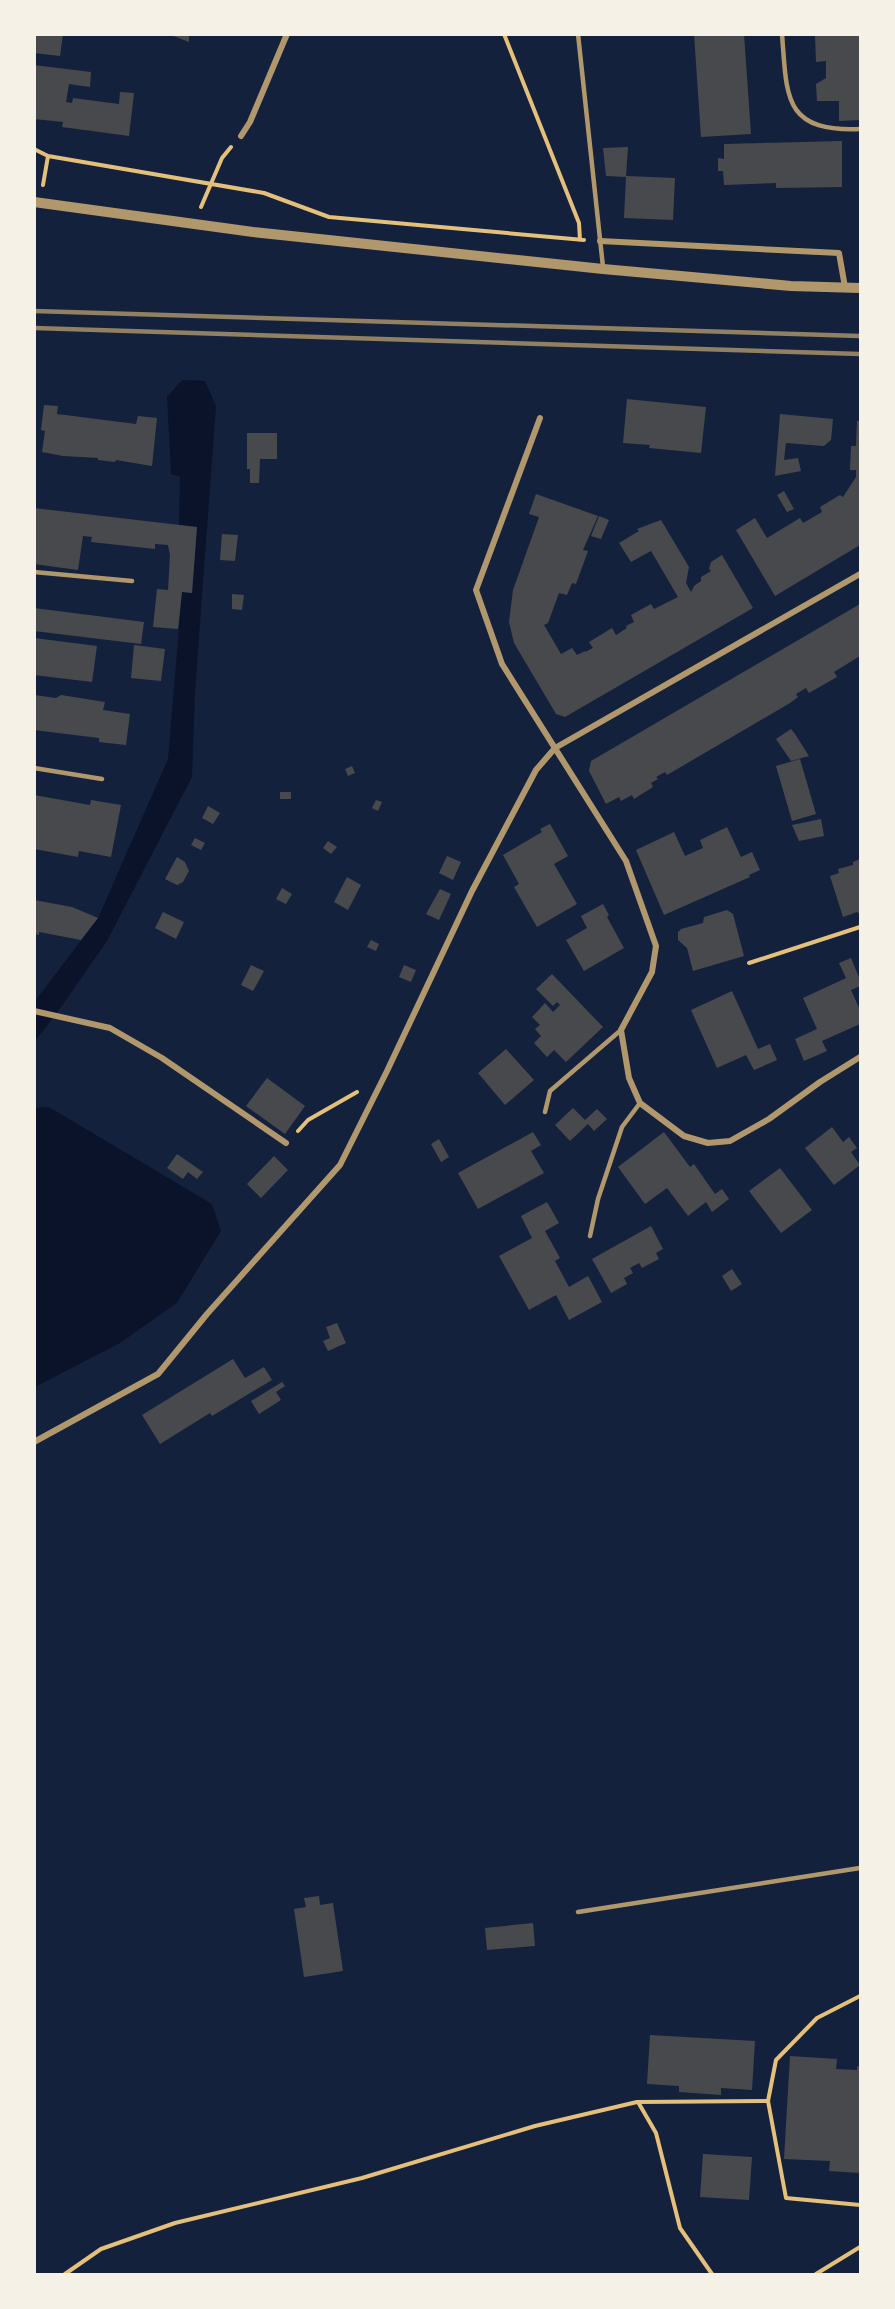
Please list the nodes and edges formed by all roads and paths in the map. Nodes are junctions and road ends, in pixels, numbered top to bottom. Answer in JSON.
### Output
{"nodes":[{"id":1,"x":287,"y":34,"type":"edge"},
{"id":2,"x":504,"y":34,"type":"edge"},
{"id":3,"x":578,"y":34,"type":"edge"},
{"id":4,"x":782,"y":34,"type":"edge"},
{"id":5,"x":861,"y":129,"type":"edge"},
{"id":6,"x":241,"y":136,"type":"joint"},
{"id":7,"x":34,"y":149,"type":"edge"},
{"id":8,"x":48,"y":156,"type":"junction"},
{"id":9,"x":210,"y":183,"type":"junction"},
{"id":10,"x":37,"y":203,"type":"edge"},
{"id":11,"x":194,"y":224,"type":"junction"},
{"id":12,"x":580,"y":240,"type":"junction"},
{"id":13,"x":600,"y":240,"type":"junction"},
{"id":14,"x":603,"y":269,"type":"junction"},
{"id":15,"x":845,"y":287,"type":"junction"},
{"id":16,"x":861,"y":288,"type":"edge"},
{"id":17,"x":540,"y":418,"type":"dead end"},
{"id":18,"x":34,"y":572,"type":"edge"},
{"id":19,"x":861,"y":574,"type":"edge"},
{"id":20,"x":132,"y":581,"type":"dead end"},
{"id":21,"x":555,"y":748,"type":"junction"},
{"id":22,"x":34,"y":768,"type":"edge"},
{"id":23,"x":102,"y":779,"type":"dead end"},
{"id":24,"x":861,"y":927,"type":"edge"},
{"id":25,"x":749,"y":963,"type":"dead end"},
{"id":26,"x":34,"y":1011,"type":"edge"},
{"id":27,"x":621,"y":1030,"type":"junction"},
{"id":28,"x":861,"y":1057,"type":"edge"},
{"id":29,"x":387,"y":1071,"type":"junction"},
{"id":30,"x":640,"y":1103,"type":"junction"},
{"id":31,"x":544,"y":1112,"type":"dead end"},
{"id":32,"x":286,"y":1143,"type":"joint"},
{"id":33,"x":590,"y":1236,"type":"dead end"},
{"id":34,"x":34,"y":1442,"type":"edge"},
{"id":35,"x":861,"y":1868,"type":"edge"},
{"id":36,"x":578,"y":1912,"type":"dead end"},
{"id":37,"x":861,"y":1995,"type":"edge"},
{"id":38,"x":768,"y":2101,"type":"junction"},
{"id":39,"x":637,"y":2102,"type":"junction"},
{"id":40,"x":861,"y":2205,"type":"edge"},
{"id":41,"x":861,"y":2247,"type":"edge"},
{"id":42,"x":65,"y":2274,"type":"edge"},
{"id":43,"x":712,"y":2274,"type":"edge"},
{"id":44,"x":816,"y":2274,"type":"edge"}],
"edges":[{"from":1,"to":6,"type":"street"},
{"from":2,"to":12,"type":"path"},
{"from":3,"to":13,"type":"lane"},
{"from":4,"to":5,"type":"lane"},
{"from":6,"to":9,"type":"path"},
{"from":7,"to":8,"type":"path"},
{"from":8,"to":9,"type":"path"},
{"from":8,"to":10,"type":"path"},
{"from":9,"to":11,"type":"path"},
{"from":9,"to":12,"type":"path"},
{"from":10,"to":11,"type":"street"},
{"from":11,"to":14,"type":"street"},
{"from":12,"to":13,"type":"path"},
{"from":13,"to":14,"type":"lane"},
{"from":13,"to":15,"type":"street"},
{"from":14,"to":15,"type":"street"},
{"from":15,"to":16,"type":"street"},
{"from":17,"to":21,"type":"street"},
{"from":18,"to":20,"type":"lane"},
{"from":19,"to":21,"type":"street"},
{"from":21,"to":27,"type":"street"},
{"from":21,"to":29,"type":"street"},
{"from":22,"to":23,"type":"lane"},
{"from":24,"to":25,"type":"path"},
{"from":26,"to":32,"type":"street"},
{"from":27,"to":30,"type":"street"},
{"from":27,"to":31,"type":"lane"},
{"from":28,"to":30,"type":"street"},
{"from":29,"to":32,"type":"path"},
{"from":29,"to":34,"type":"street"},
{"from":30,"to":33,"type":"lane"},
{"from":35,"to":36,"type":"lane"},
{"from":37,"to":38,"type":"path"},
{"from":38,"to":39,"type":"path"},
{"from":38,"to":40,"type":"path"},
{"from":39,"to":42,"type":"path"},
{"from":39,"to":43,"type":"path"},
{"from":41,"to":44,"type":"path"}]}
